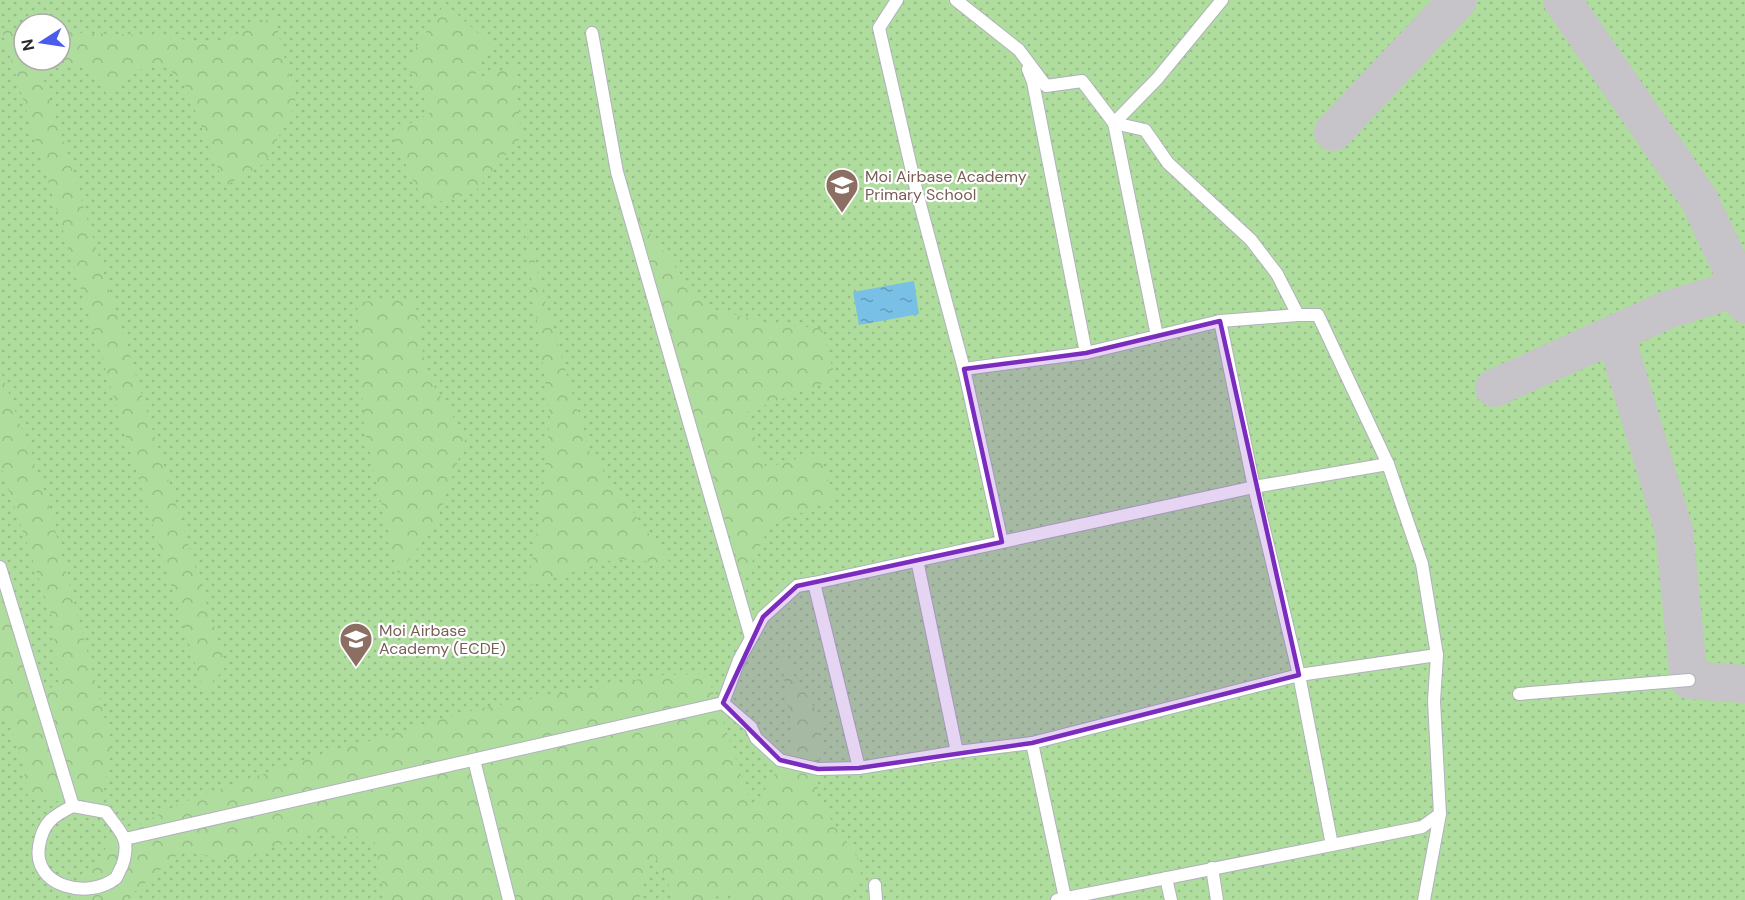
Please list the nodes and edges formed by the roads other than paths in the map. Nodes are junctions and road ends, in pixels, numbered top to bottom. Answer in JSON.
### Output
{"nodes":[{"id":1,"x":897,"y":0,"type":"edge"},
{"id":2,"x":956,"y":0,"type":"edge"},
{"id":3,"x":1222,"y":0,"type":"edge"},
{"id":4,"x":592,"y":33,"type":"dead end"},
{"id":5,"x":1019,"y":50,"type":"junction"},
{"id":6,"x":1114,"y":123,"type":"junction"},
{"id":7,"x":1298,"y":315,"type":"junction"},
{"id":8,"x":1220,"y":321,"type":"junction"},
{"id":9,"x":1158,"y":336,"type":"junction"},
{"id":10,"x":1086,"y":353,"type":"junction"},
{"id":11,"x":964,"y":369,"type":"junction"},
{"id":12,"x":1388,"y":464,"type":"junction"},
{"id":13,"x":1254,"y":487,"type":"junction"},
{"id":14,"x":1002,"y":542,"type":"junction"},
{"id":15,"x":917,"y":561,"type":"junction"},
{"id":16,"x":0,"y":567,"type":"edge"},
{"id":17,"x":814,"y":583,"type":"junction"},
{"id":18,"x":751,"y":638,"type":"junction"},
{"id":19,"x":1437,"y":655,"type":"junction"},
{"id":20,"x":1299,"y":675,"type":"junction"},
{"id":21,"x":1689,"y":680,"type":"dead end"},
{"id":22,"x":1519,"y":694,"type":"dead end"},
{"id":23,"x":723,"y":703,"type":"junction"},
{"id":24,"x":1032,"y":743,"type":"junction"},
{"id":25,"x":957,"y":752,"type":"junction"},
{"id":26,"x":474,"y":760,"type":"junction"},
{"id":27,"x":859,"y":768,"type":"junction"},
{"id":28,"x":73,"y":806,"type":"junction"},
{"id":29,"x":1440,"y":814,"type":"junction"},
{"id":30,"x":125,"y":839,"type":"junction"},
{"id":31,"x":1332,"y":845,"type":"junction"},
{"id":32,"x":1212,"y":868,"type":"junction"},
{"id":33,"x":1166,"y":878,"type":"junction"},
{"id":34,"x":875,"y":885,"type":"dead end"},
{"id":35,"x":1061,"y":899,"type":"edge"},
{"id":36,"x":509,"y":900,"type":"edge"},
{"id":37,"x":876,"y":900,"type":"edge"},
{"id":38,"x":1172,"y":900,"type":"edge"},
{"id":39,"x":1217,"y":900,"type":"edge"},
{"id":40,"x":1424,"y":900,"type":"edge"}],
"edges":[{"from":1,"to":11,"type":"street"},
{"from":2,"to":5,"type":"street"},
{"from":3,"to":6,"type":"street"},
{"from":4,"to":18,"type":"street"},
{"from":5,"to":6,"type":"street"},
{"from":5,"to":10,"type":"street"},
{"from":6,"to":7,"type":"street"},
{"from":6,"to":9,"type":"street"},
{"from":7,"to":8,"type":"street"},
{"from":7,"to":12,"type":"street"},
{"from":8,"to":9,"type":"street"},
{"from":8,"to":13,"type":"street"},
{"from":9,"to":10,"type":"street"},
{"from":10,"to":11,"type":"street"},
{"from":11,"to":14,"type":"street"},
{"from":12,"to":13,"type":"street"},
{"from":12,"to":19,"type":"street"},
{"from":13,"to":14,"type":"street"},
{"from":13,"to":20,"type":"street"},
{"from":14,"to":15,"type":"street"},
{"from":15,"to":17,"type":"street"},
{"from":15,"to":25,"type":"street"},
{"from":16,"to":28,"type":"street"},
{"from":17,"to":18,"type":"street"},
{"from":17,"to":27,"type":"street"},
{"from":18,"to":23,"type":"street"},
{"from":19,"to":20,"type":"street"},
{"from":19,"to":29,"type":"street"},
{"from":20,"to":24,"type":"street"},
{"from":20,"to":31,"type":"street"},
{"from":21,"to":22,"type":"street"},
{"from":23,"to":26,"type":"street"},
{"from":23,"to":27,"type":"street"},
{"from":24,"to":25,"type":"street"},
{"from":24,"to":35,"type":"street"},
{"from":25,"to":27,"type":"street"},
{"from":26,"to":30,"type":"street"},
{"from":26,"to":36,"type":"street"},
{"from":28,"to":30,"type":"street"},
{"from":28,"to":30,"type":"street"},
{"from":29,"to":31,"type":"street"},
{"from":29,"to":40,"type":"street"},
{"from":31,"to":32,"type":"street"},
{"from":32,"to":33,"type":"street"},
{"from":32,"to":39,"type":"street"},
{"from":33,"to":35,"type":"street"},
{"from":33,"to":38,"type":"street"},
{"from":34,"to":37,"type":"street"}]}
